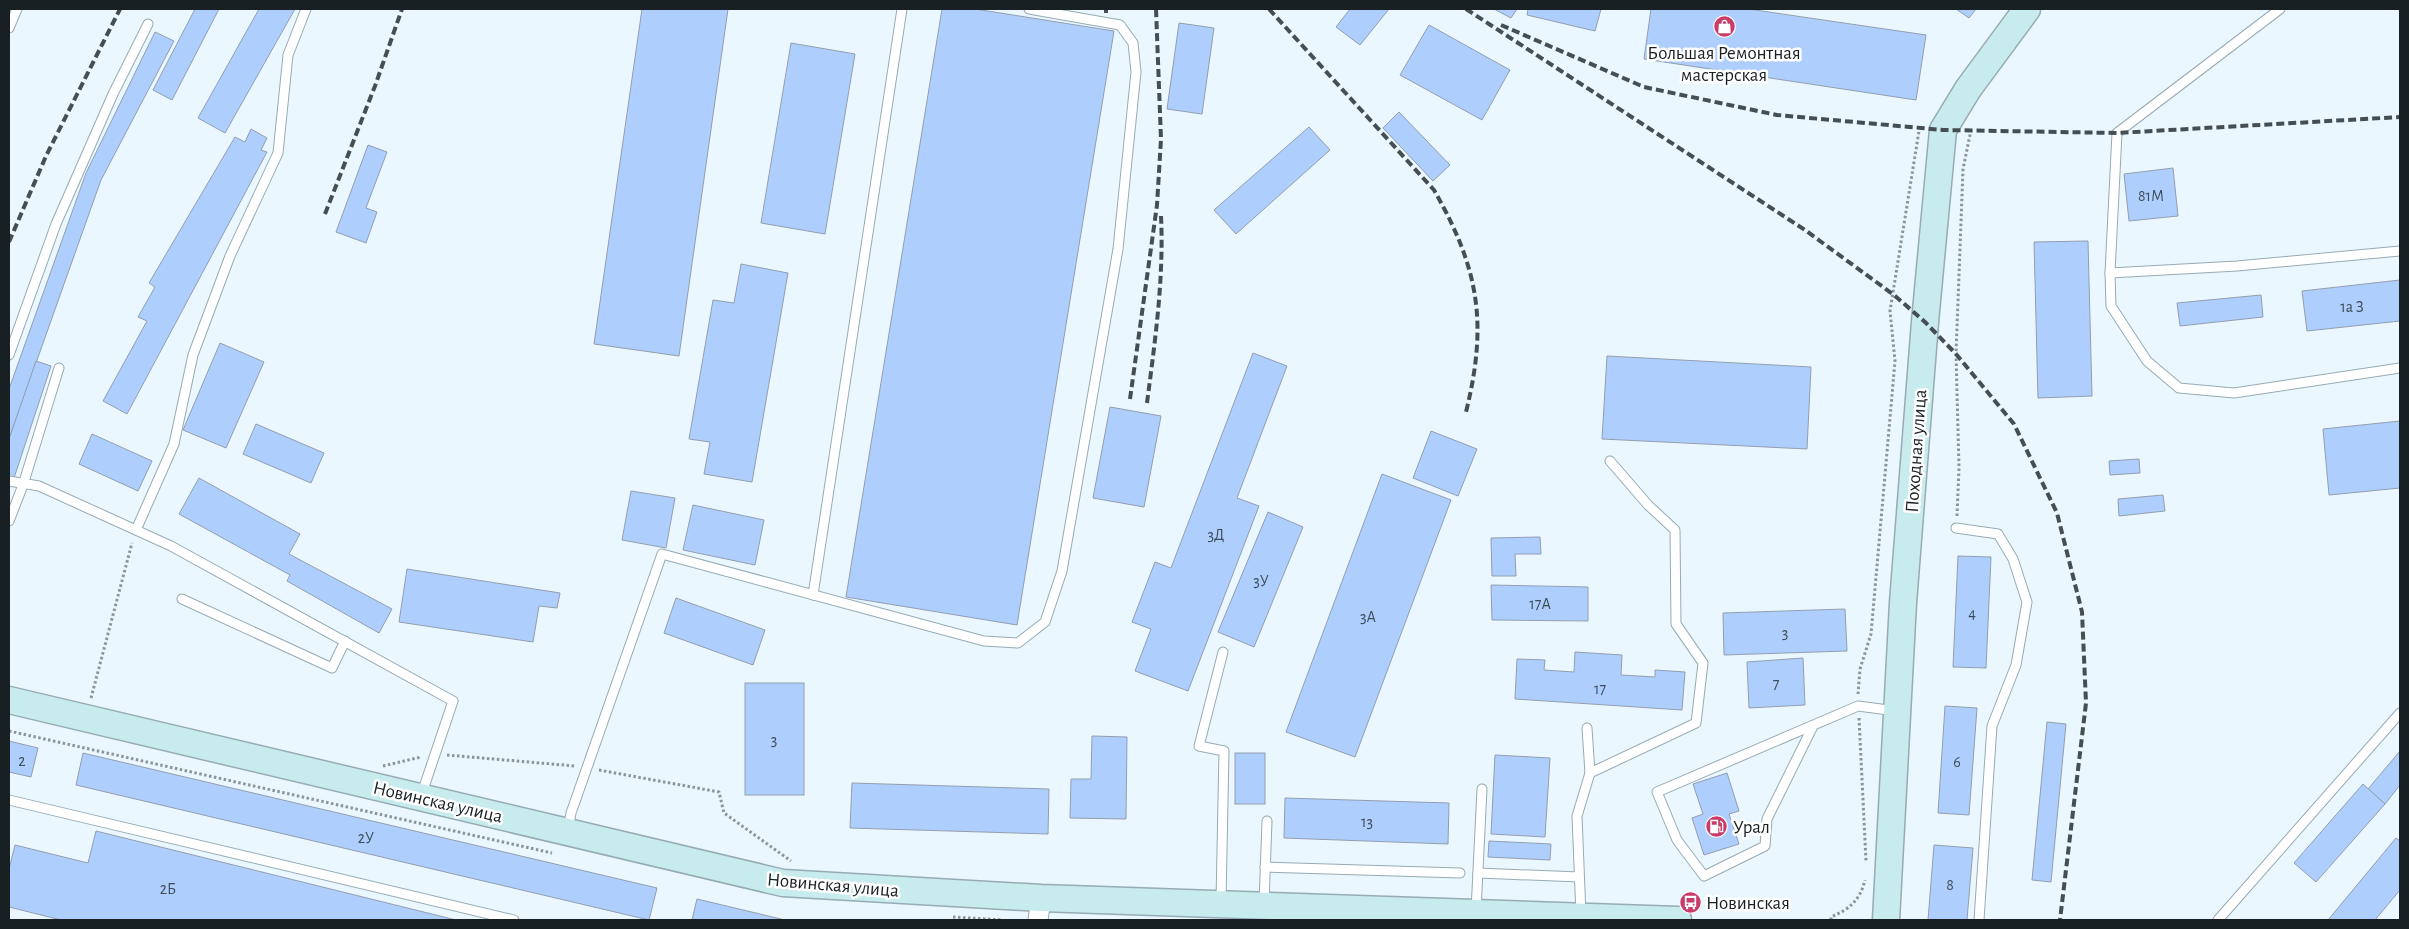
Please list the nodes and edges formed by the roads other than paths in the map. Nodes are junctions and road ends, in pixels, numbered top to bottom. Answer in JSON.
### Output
{"nodes":[{"id":1,"x":17,"y":9,"type":"edge"},
{"id":2,"x":306,"y":9,"type":"edge"},
{"id":3,"x":902,"y":9,"type":"edge"},
{"id":4,"x":1029,"y":9,"type":"edge"},
{"id":5,"x":2027,"y":9,"type":"edge"},
{"id":6,"x":2280,"y":9,"type":"edge"},
{"id":7,"x":148,"y":24,"type":"dead end"},
{"id":8,"x":9,"y":28,"type":"edge"},
{"id":9,"x":2400,"y":251,"type":"edge"},
{"id":10,"x":2110,"y":273,"type":"junction"},
{"id":11,"x":9,"y":355,"type":"edge"},
{"id":12,"x":59,"y":368,"type":"dead end"},
{"id":13,"x":2400,"y":368,"type":"edge"},
{"id":14,"x":1610,"y":461,"type":"dead end"},
{"id":15,"x":9,"y":481,"type":"edge"},
{"id":16,"x":23,"y":485,"type":"junction"},
{"id":17,"x":9,"y":521,"type":"edge"},
{"id":18,"x":1956,"y":528,"type":"road end"},
{"id":19,"x":136,"y":530,"type":"junction"},
{"id":20,"x":813,"y":595,"type":"junction"},
{"id":21,"x":182,"y":599,"type":"dead end"},
{"id":22,"x":345,"y":641,"type":"junction"},
{"id":23,"x":1223,"y":652,"type":"dead end"},
{"id":24,"x":9,"y":700,"type":"edge"},
{"id":25,"x":1896,"y":711,"type":"junction"},
{"id":26,"x":2400,"y":713,"type":"edge"},
{"id":27,"x":1813,"y":726,"type":"junction"},
{"id":28,"x":1587,"y":728,"type":"dead end"},
{"id":29,"x":1590,"y":773,"type":"junction"},
{"id":30,"x":1482,"y":789,"type":"dead end"},
{"id":31,"x":420,"y":798,"type":"junction"},
{"id":32,"x":9,"y":800,"type":"edge"},
{"id":33,"x":1267,"y":821,"type":"dead end"},
{"id":34,"x":568,"y":830,"type":"junction"},
{"id":35,"x":1265,"y":867,"type":"junction"},
{"id":36,"x":1460,"y":873,"type":"dead end"},
{"id":37,"x":1478,"y":873,"type":"junction"},
{"id":38,"x":1579,"y":877,"type":"junction"},
{"id":39,"x":1221,"y":904,"type":"junction"},
{"id":40,"x":1263,"y":906,"type":"junction"},
{"id":41,"x":1040,"y":909,"type":"edge"},
{"id":42,"x":1476,"y":913,"type":"junction"},
{"id":43,"x":1581,"y":917,"type":"junction"},
{"id":44,"x":514,"y":920,"type":"edge"},
{"id":45,"x":1678,"y":920,"type":"edge"},
{"id":46,"x":1886,"y":920,"type":"edge"},
{"id":47,"x":1979,"y":920,"type":"edge"},
{"id":48,"x":2218,"y":920,"type":"edge"}],
"edges":[{"from":1,"to":8,"type":"lane"},
{"from":2,"to":19,"type":"lane"},
{"from":3,"to":20,"type":"lane"},
{"from":4,"to":20,"type":"lane"},
{"from":5,"to":25,"type":"main road","name":"Походная улица"},
{"from":6,"to":10,"type":"lane"},
{"from":7,"to":11,"type":"lane"},
{"from":9,"to":10,"type":"lane"},
{"from":10,"to":13,"type":"lane"},
{"from":12,"to":16,"type":"lane"},
{"from":14,"to":29,"type":"lane"},
{"from":15,"to":16,"type":"lane"},
{"from":16,"to":17,"type":"lane"},
{"from":16,"to":19,"type":"lane"},
{"from":18,"to":47,"type":"lane"},
{"from":19,"to":22,"type":"lane"},
{"from":20,"to":34,"type":"lane"},
{"from":21,"to":22,"type":"lane"},
{"from":22,"to":31,"type":"lane"},
{"from":23,"to":39,"type":"lane"},
{"from":24,"to":31,"type":"main road","name":"Новинская улица"},
{"from":25,"to":27,"type":"lane"},
{"from":25,"to":46,"type":"main road","name":"Походная улица"},
{"from":26,"to":48,"type":"lane"},
{"from":27,"to":27,"type":"lane"},
{"from":28,"to":29,"type":"lane"},
{"from":29,"to":38,"type":"lane"},
{"from":30,"to":37,"type":"lane"},
{"from":31,"to":34,"type":"main road","name":"Новинская улица"},
{"from":32,"to":44,"type":"lane"},
{"from":33,"to":35,"type":"lane"},
{"from":34,"to":41,"type":"main road","name":"Новинская улица"},
{"from":35,"to":36,"type":"lane"},
{"from":35,"to":40,"type":"lane"},
{"from":37,"to":38,"type":"lane"},
{"from":37,"to":42,"type":"lane"},
{"from":38,"to":43,"type":"lane"},
{"from":39,"to":40,"type":"main road","name":"Новинская улица"},
{"from":39,"to":41,"type":"main road","name":"Новинская улица"},
{"from":40,"to":42,"type":"main road","name":"Новинская улица"},
{"from":42,"to":43,"type":"main road","name":"Новинская улица"},
{"from":43,"to":45,"type":"main road","name":"Новинская улица"}]}
